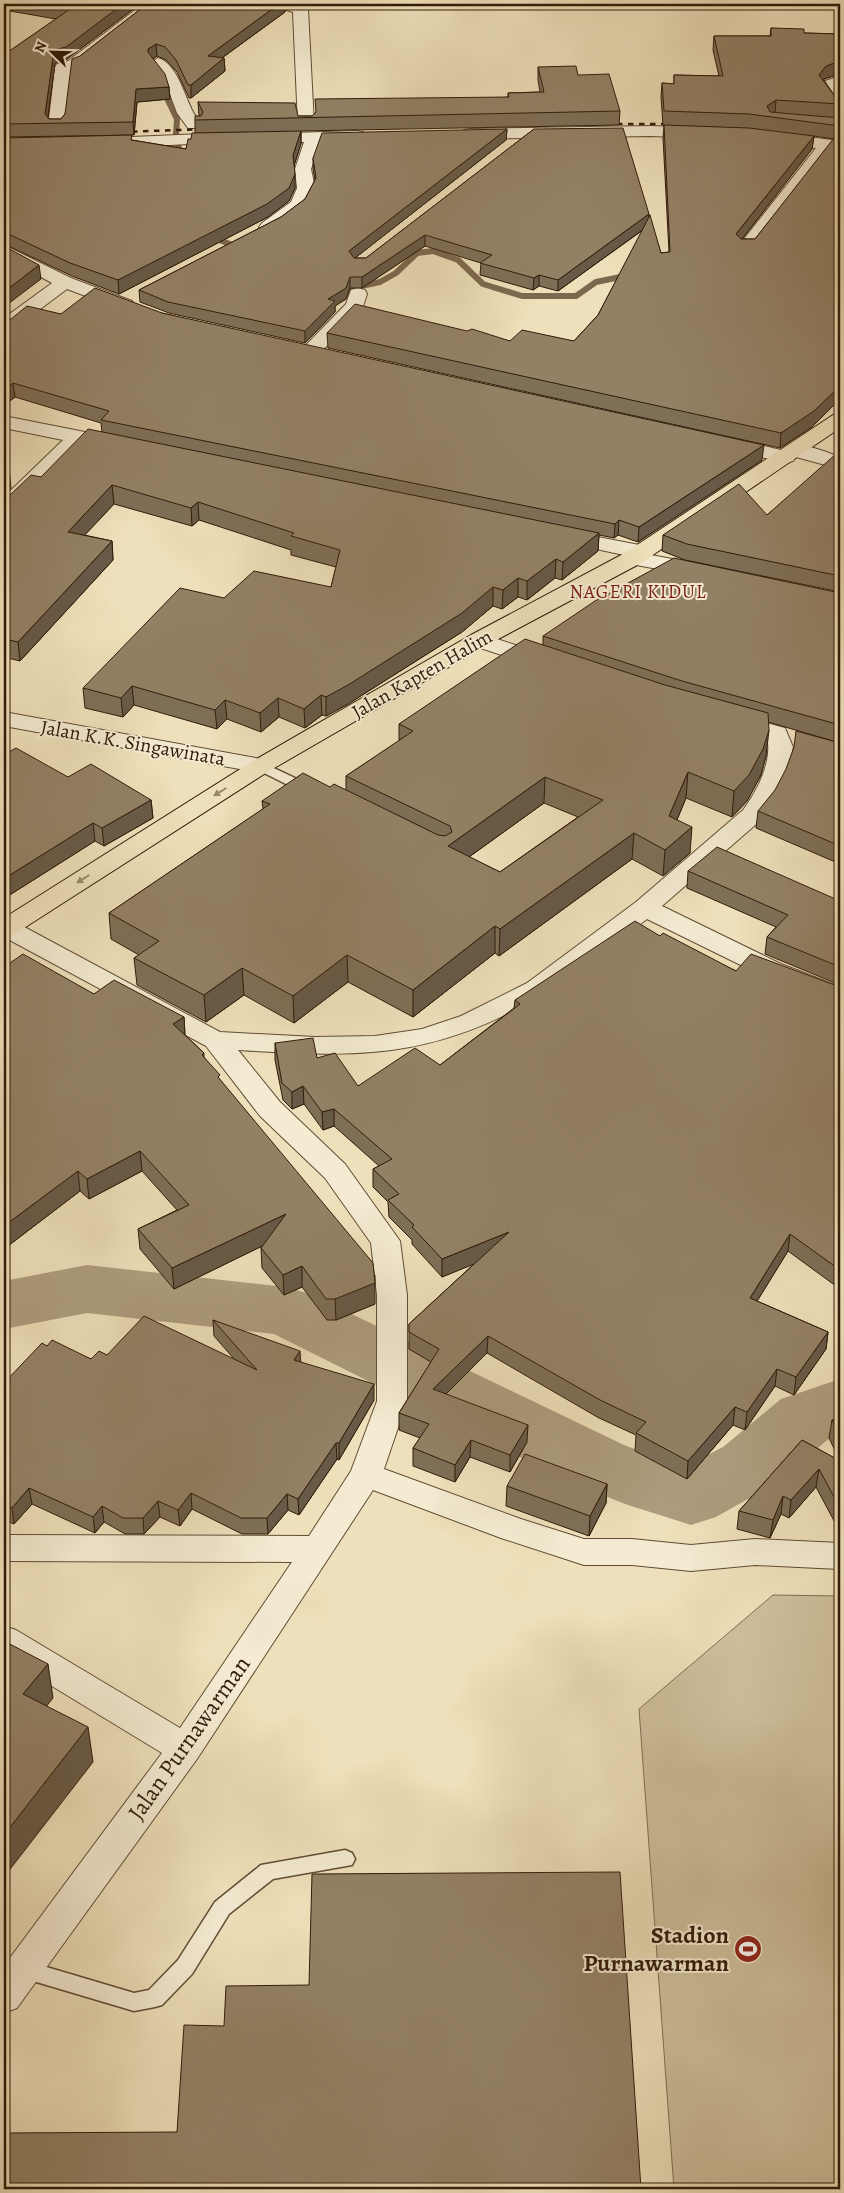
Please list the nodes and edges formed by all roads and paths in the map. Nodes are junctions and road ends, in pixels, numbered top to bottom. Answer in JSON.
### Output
{"nodes":[{"id":1,"x":152,"y":4,"type":"edge"},
{"id":2,"x":282,"y":4,"type":"edge"},
{"id":3,"x":158,"y":63,"type":"edge"},
{"id":4,"x":839,"y":82,"type":"edge"},
{"id":5,"x":840,"y":105,"type":"edge"},
{"id":6,"x":710,"y":118,"type":"edge"},
{"id":7,"x":132,"y":126,"type":"edge"},
{"id":8,"x":39,"y":127,"type":"edge"},
{"id":9,"x":56,"y":127,"type":"junction"},
{"id":10,"x":75,"y":127,"type":"edge"},
{"id":11,"x":369,"y":129,"type":"edge"},
{"id":12,"x":190,"y":130,"type":"junction"},
{"id":13,"x":310,"y":131,"type":"junction"},
{"id":14,"x":528,"y":133,"type":"junction"},
{"id":15,"x":160,"y":134,"type":"junction"},
{"id":16,"x":719,"y":134,"type":"edge"},
{"id":17,"x":757,"y":136,"type":"edge"},
{"id":18,"x":92,"y":143,"type":"edge"},
{"id":19,"x":834,"y":145,"type":"edge"},
{"id":20,"x":506,"y":151,"type":"edge"},
{"id":21,"x":252,"y":235,"type":"edge"},
{"id":22,"x":746,"y":248,"type":"edge"},
{"id":23,"x":4,"y":250,"type":"edge"},
{"id":24,"x":65,"y":282,"type":"junction"},
{"id":25,"x":358,"y":294,"type":"dead end"},
{"id":26,"x":146,"y":313,"type":"edge"},
{"id":27,"x":4,"y":328,"type":"edge"},
{"id":28,"x":333,"y":356,"type":"edge"},
{"id":29,"x":840,"y":419,"type":"edge"},
{"id":30,"x":4,"y":422,"type":"edge"},
{"id":31,"x":77,"y":437,"type":"junction"},
{"id":32,"x":712,"y":440,"type":"edge"},
{"id":33,"x":136,"y":448,"type":"edge"},
{"id":34,"x":791,"y":454,"type":"junction"},
{"id":35,"x":840,"y":463,"type":"edge"},
{"id":36,"x":4,"y":508,"type":"edge"},
{"id":37,"x":539,"y":531,"type":"edge"},
{"id":38,"x":638,"y":555,"type":"junction"},
{"id":39,"x":718,"y":574,"type":"edge"},
{"id":40,"x":480,"y":640,"type":"junction"},
{"id":41,"x":562,"y":667,"type":"edge"},
{"id":42,"x":710,"y":715,"type":"edge"},
{"id":43,"x":4,"y":719,"type":"edge"},
{"id":44,"x":777,"y":733,"type":"junction"},
{"id":45,"x":802,"y":740,"type":"edge"},
{"id":46,"x":261,"y":766,"type":"junction"},
{"id":47,"x":322,"y":797,"type":"edge"},
{"id":48,"x":645,"y":908,"type":"junction"},
{"id":49,"x":5,"y":929,"type":"edge"},
{"id":50,"x":840,"y":996,"type":"edge"},
{"id":51,"x":215,"y":1040,"type":"junction"},
{"id":52,"x":366,"y":1475,"type":"junction"},
{"id":53,"x":4,"y":1548,"type":"edge"},
{"id":54,"x":318,"y":1549,"type":"junction"},
{"id":55,"x":840,"y":1556,"type":"edge"},
{"id":56,"x":4,"y":1640,"type":"edge"},
{"id":57,"x":185,"y":1749,"type":"junction"},
{"id":58,"x":345,"y":1859,"type":"dead end"},
{"id":59,"x":13,"y":1982,"type":"edge"}],
"edges":[{"from":1,"to":9,"type":"street"},
{"from":2,"to":13,"type":"street"},
{"from":3,"to":12,"type":"street"},
{"from":4,"to":5,"type":"street"},
{"from":6,"to":14,"type":"street"},
{"from":7,"to":15,"type":"street"},
{"from":8,"to":9,"type":"street"},
{"from":9,"to":10,"type":"street"},
{"from":11,"to":13,"type":"street"},
{"from":12,"to":13,"type":"street"},
{"from":12,"to":15,"type":"street"},
{"from":13,"to":21,"type":"street"},
{"from":14,"to":16,"type":"street"},
{"from":14,"to":20,"type":"street"},
{"from":15,"to":18,"type":"street"},
{"from":17,"to":19,"type":"street"},
{"from":19,"to":22,"type":"street"},
{"from":23,"to":24,"type":"street"},
{"from":24,"to":26,"type":"street"},
{"from":24,"to":27,"type":"street"},
{"from":25,"to":28,"type":"street"},
{"from":29,"to":34,"type":"main road","name":"Jalan Kapten Halim"},
{"from":30,"to":31,"type":"street"},
{"from":31,"to":33,"type":"street"},
{"from":31,"to":36,"type":"street"},
{"from":32,"to":34,"type":"street"},
{"from":34,"to":35,"type":"street"},
{"from":34,"to":38,"type":"main road","name":"Jalan Kapten Halim"},
{"from":37,"to":38,"type":"street"},
{"from":38,"to":39,"type":"street"},
{"from":38,"to":40,"type":"main road","name":"Jalan Kapten Halim"},
{"from":40,"to":41,"type":"street"},
{"from":40,"to":46,"type":"main road","name":"Jalan Kapten Halim"},
{"from":42,"to":44,"type":"street"},
{"from":43,"to":46,"type":"street","name":"Jalan K.K. Singawinata"},
{"from":44,"to":45,"type":"street"},
{"from":44,"to":48,"type":"street"},
{"from":46,"to":47,"type":"lane"},
{"from":46,"to":49,"type":"main road","name":"Jalan Kapten Halim","one_way":true},
{"from":48,"to":50,"type":"street"},
{"from":48,"to":51,"type":"street"},
{"from":49,"to":51,"type":"street"},
{"from":51,"to":52,"type":"street","name":"Jalan Purnawarman"},
{"from":52,"to":54,"type":"street","name":"Jalan Purnawarman"},
{"from":52,"to":55,"type":"street"},
{"from":53,"to":54,"type":"street"},
{"from":54,"to":57,"type":"street","name":"Jalan Purnawarman"},
{"from":56,"to":57,"type":"street"},
{"from":57,"to":59,"type":"street","name":"Jalan Purnawarman"},
{"from":58,"to":59,"type":"lane"}]}
